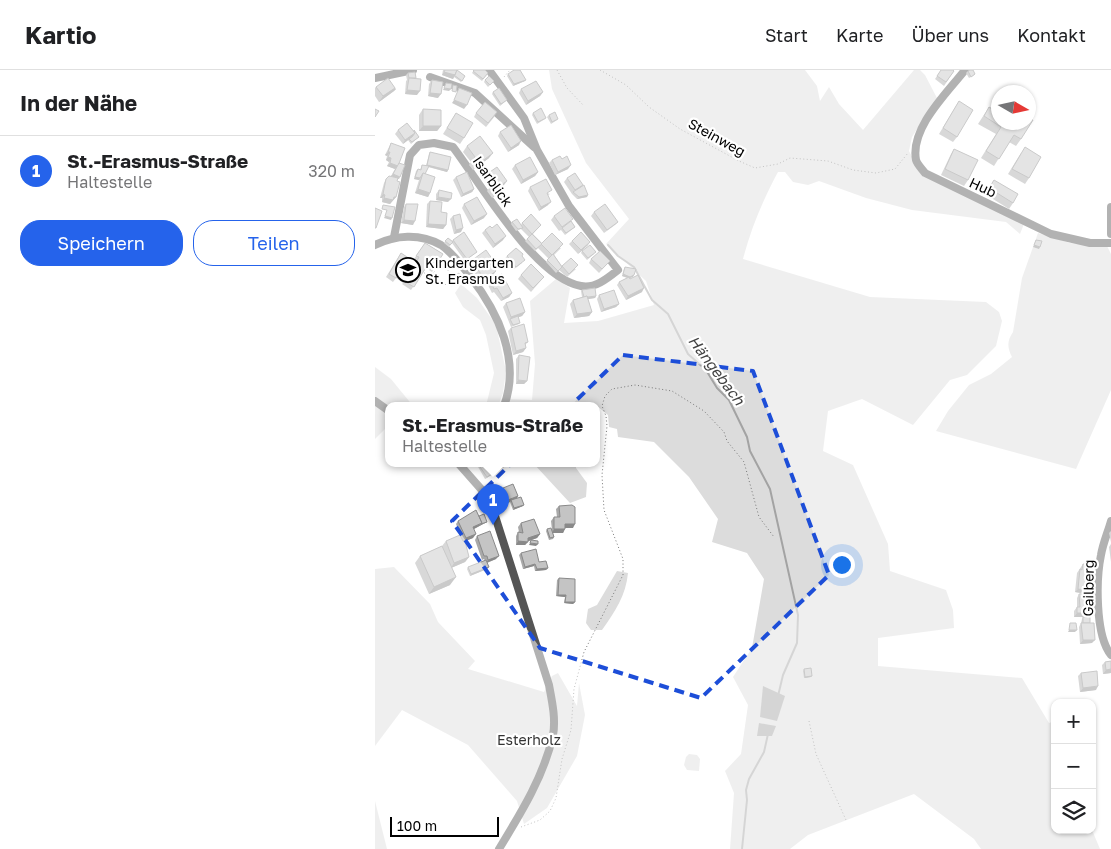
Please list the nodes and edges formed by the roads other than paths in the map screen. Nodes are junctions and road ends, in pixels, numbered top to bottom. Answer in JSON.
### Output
{"nodes":[{"id":1,"x":413,"y":70,"type":"edge"},
{"id":2,"x":489,"y":70,"type":"edge"},
{"id":3,"x":965,"y":70,"type":"edge"},
{"id":4,"x":430,"y":77,"type":"dead end"},
{"id":5,"x":375,"y":78,"type":"edge"},
{"id":6,"x":537,"y":150,"type":"junction"},
{"id":7,"x":1111,"y":207,"type":"edge"},
{"id":8,"x":1111,"y":234,"type":"edge"},
{"id":9,"x":394,"y":237,"type":"junction"},
{"id":10,"x":1111,"y":243,"type":"edge"},
{"id":11,"x":375,"y":246,"type":"edge"},
{"id":12,"x":375,"y":401,"type":"edge"},
{"id":13,"x":505,"y":402,"type":"edge"},
{"id":14,"x":385,"y":409,"type":"edge"},
{"id":15,"x":462,"y":467,"type":"edge"},
{"id":16,"x":1111,"y":521,"type":"edge"},
{"id":17,"x":1111,"y":655,"type":"edge"},
{"id":18,"x":499,"y":849,"type":"edge"}],
"edges":[{"from":1,"to":5,"type":"street"},
{"from":2,"to":6,"type":"street"},
{"from":3,"to":10,"type":"street","name":"Hub"},
{"from":4,"to":6,"type":"street"},
{"from":6,"to":9,"type":"street","name":"Isarblick"},
{"from":7,"to":8,"type":"street"},
{"from":9,"to":11,"type":"street"},
{"from":9,"to":13,"type":"street"},
{"from":12,"to":14,"type":"street"},
{"from":15,"to":18,"type":"street"},
{"from":16,"to":17,"type":"street","name":"Gailberg"}]}
